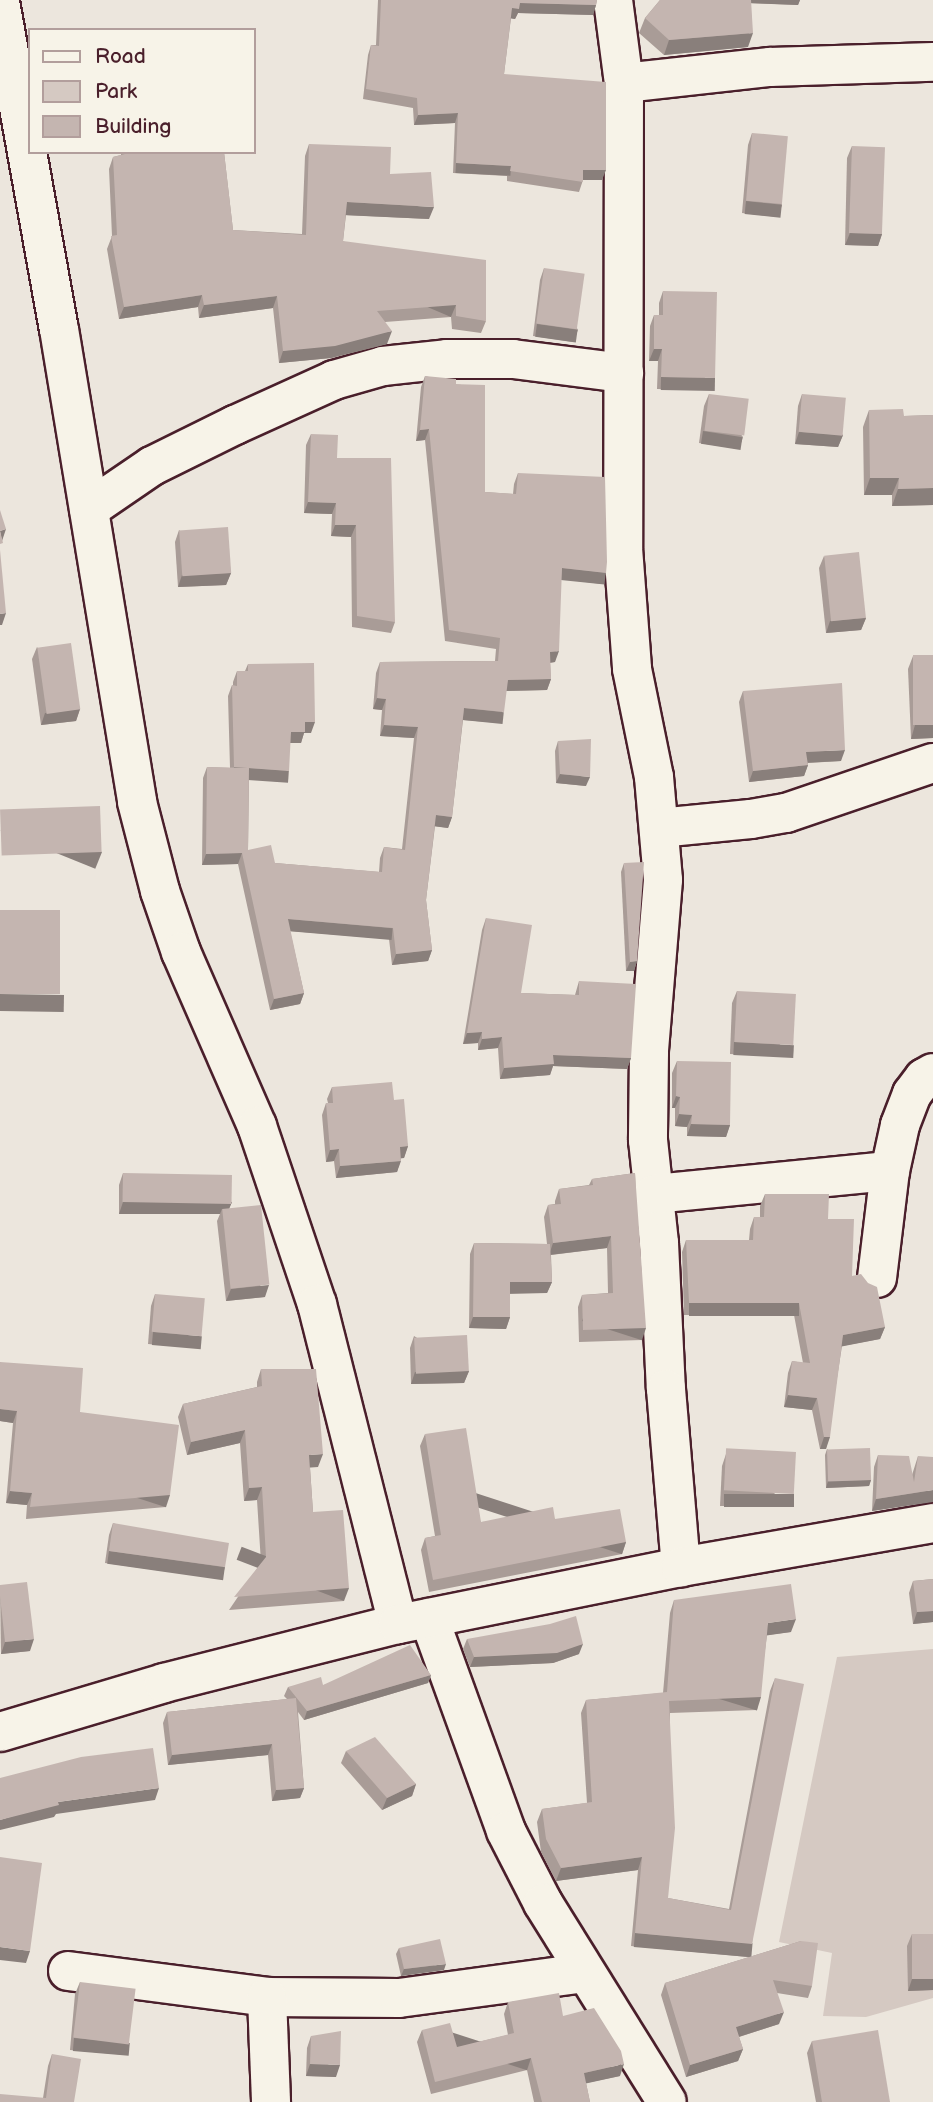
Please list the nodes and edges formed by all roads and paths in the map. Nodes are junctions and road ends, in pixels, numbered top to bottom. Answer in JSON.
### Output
{"nodes":[{"id":1,"x":613,"y":0,"type":"edge"},
{"id":2,"x":0,"y":2,"type":"edge"},
{"id":3,"x":933,"y":62,"type":"edge"},
{"id":4,"x":624,"y":83,"type":"junction"},
{"id":5,"x":624,"y":373,"type":"junction"},
{"id":6,"x":89,"y":509,"type":"junction"},
{"id":7,"x":933,"y":763,"type":"edge"},
{"id":8,"x":659,"y":828,"type":"junction"},
{"id":9,"x":933,"y":1073,"type":"edge"},
{"id":10,"x":890,"y":1171,"type":"junction"},
{"id":11,"x":654,"y":1194,"type":"junction"},
{"id":12,"x":877,"y":1278,"type":"dead end"},
{"id":13,"x":933,"y":1523,"type":"edge"},
{"id":14,"x":681,"y":1567,"type":"junction"},
{"id":15,"x":413,"y":1621,"type":"junction"},
{"id":16,"x":0,"y":1732,"type":"edge"},
{"id":17,"x":68,"y":1971,"type":"dead end"},
{"id":18,"x":585,"y":1973,"type":"junction"},
{"id":19,"x":267,"y":1997,"type":"junction"},
{"id":20,"x":271,"y":2102,"type":"edge"},
{"id":21,"x":667,"y":2102,"type":"edge"}],
"edges":[{"from":1,"to":4,"type":"street"},
{"from":2,"to":6,"type":"street"},
{"from":3,"to":4,"type":"street"},
{"from":4,"to":5,"type":"street"},
{"from":5,"to":6,"type":"street"},
{"from":5,"to":8,"type":"street"},
{"from":6,"to":15,"type":"street"},
{"from":7,"to":8,"type":"street"},
{"from":8,"to":11,"type":"street"},
{"from":9,"to":10,"type":"street"},
{"from":10,"to":11,"type":"street"},
{"from":10,"to":12,"type":"street"},
{"from":11,"to":14,"type":"street"},
{"from":13,"to":14,"type":"street"},
{"from":14,"to":15,"type":"street"},
{"from":15,"to":16,"type":"street"},
{"from":15,"to":18,"type":"street"},
{"from":17,"to":19,"type":"street"},
{"from":18,"to":19,"type":"street"},
{"from":18,"to":21,"type":"street"},
{"from":19,"to":20,"type":"street"}]}
